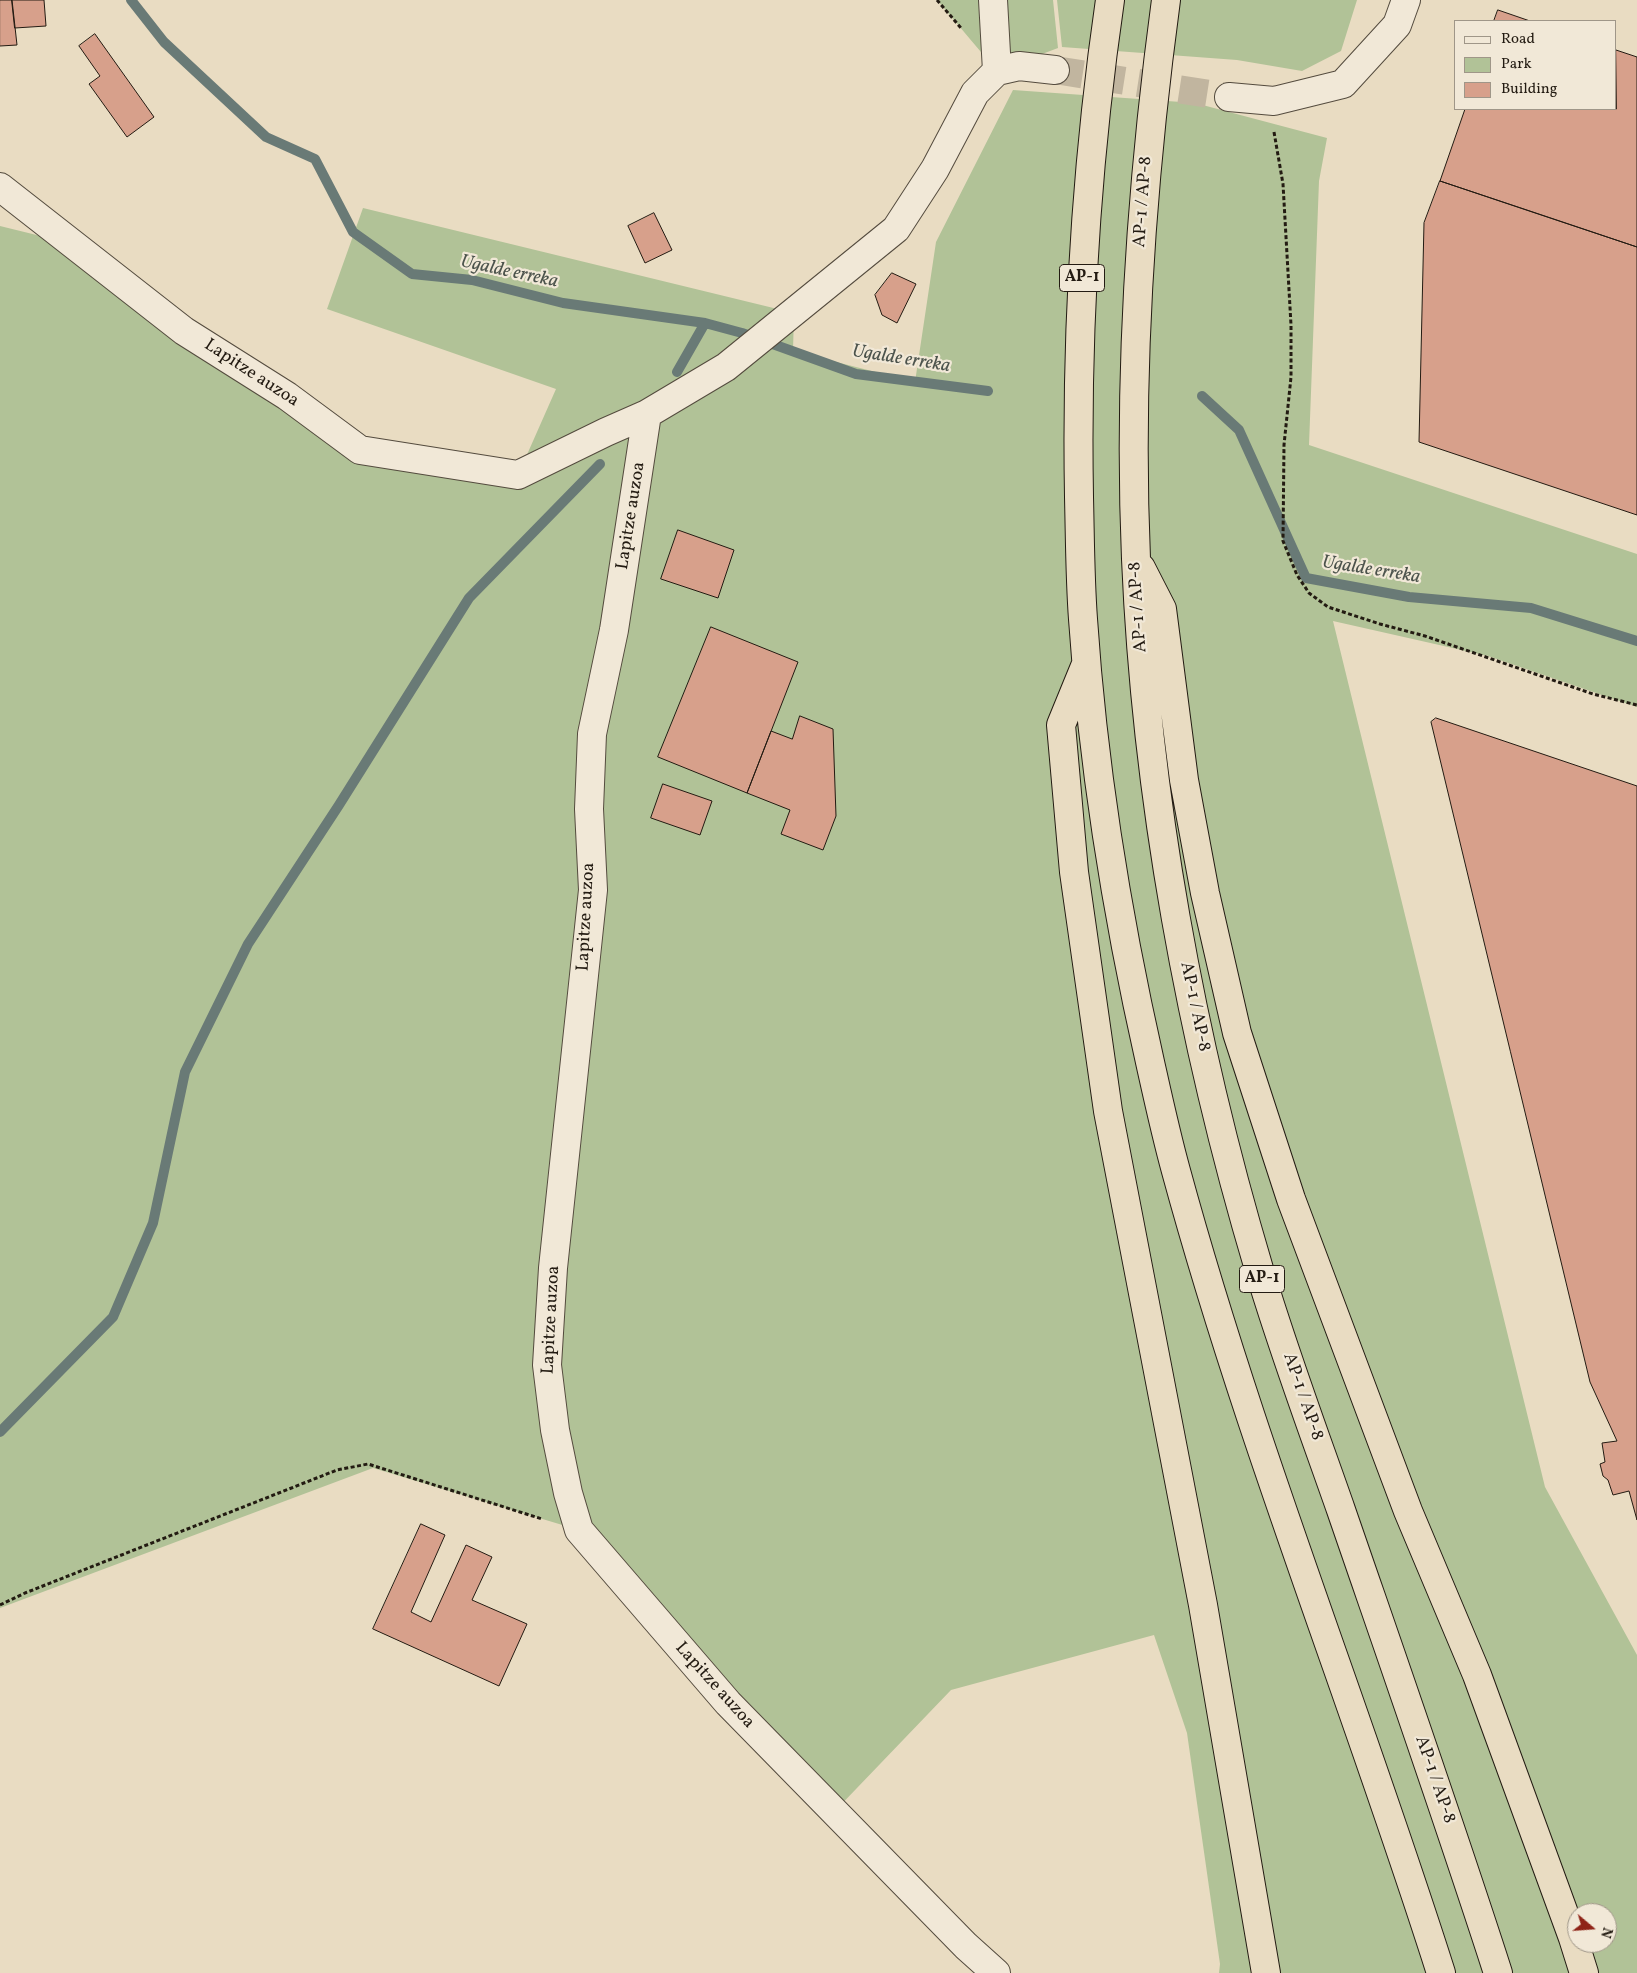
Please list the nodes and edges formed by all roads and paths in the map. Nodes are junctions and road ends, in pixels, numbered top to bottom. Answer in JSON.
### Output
{"nodes":[{"id":1,"x":993,"y":0,"type":"edge"},
{"id":2,"x":1110,"y":0,"type":"edge"},
{"id":3,"x":1166,"y":0,"type":"edge"},
{"id":4,"x":1406,"y":0,"type":"edge"},
{"id":5,"x":1055,"y":70,"type":"tunnel mouth"},
{"id":6,"x":997,"y":71,"type":"junction"},
{"id":7,"x":1229,"y":97,"type":"tunnel mouth"},
{"id":8,"x":1274,"y":101,"type":"junction"},
{"id":9,"x":0,"y":187,"type":"edge"},
{"id":10,"x":647,"y":414,"type":"junction"},
{"id":11,"x":1136,"y":558,"type":"junction"},
{"id":12,"x":1087,"y":660,"type":"junction"},
{"id":13,"x":1637,"y":705,"type":"edge"},
{"id":14,"x":579,"y":1530,"type":"junction"},
{"id":15,"x":0,"y":1605,"type":"edge"},
{"id":16,"x":996,"y":1973,"type":"edge"},
{"id":17,"x":1266,"y":1973,"type":"edge"},
{"id":18,"x":1441,"y":1973,"type":"edge"},
{"id":19,"x":1498,"y":1973,"type":"edge"},
{"id":20,"x":1584,"y":1973,"type":"edge"}],
"edges":[{"from":1,"to":6,"type":"street"},
{"from":2,"to":12,"type":"highway","number":"AP-1"},
{"from":3,"to":11,"type":"highway","name":"AP-1 / AP-8","number":"AP-1"},
{"from":4,"to":8,"type":"street"},
{"from":5,"to":6,"type":"street"},
{"from":6,"to":10,"type":"street"},
{"from":7,"to":8,"type":"street"},
{"from":8,"to":13,"type":"path"},
{"from":9,"to":10,"type":"street","name":"Lapitze auzoa"},
{"from":10,"to":14,"type":"street","name":"Lapitze auzoa"},
{"from":11,"to":19,"type":"highway","name":"AP-1 / AP-8","number":"AP-1"},
{"from":11,"to":20,"type":"highway"},
{"from":12,"to":17,"type":"highway"},
{"from":12,"to":18,"type":"highway","number":"AP-1"},
{"from":14,"to":15,"type":"path"},
{"from":14,"to":16,"type":"street","name":"Lapitze auzoa"}]}
